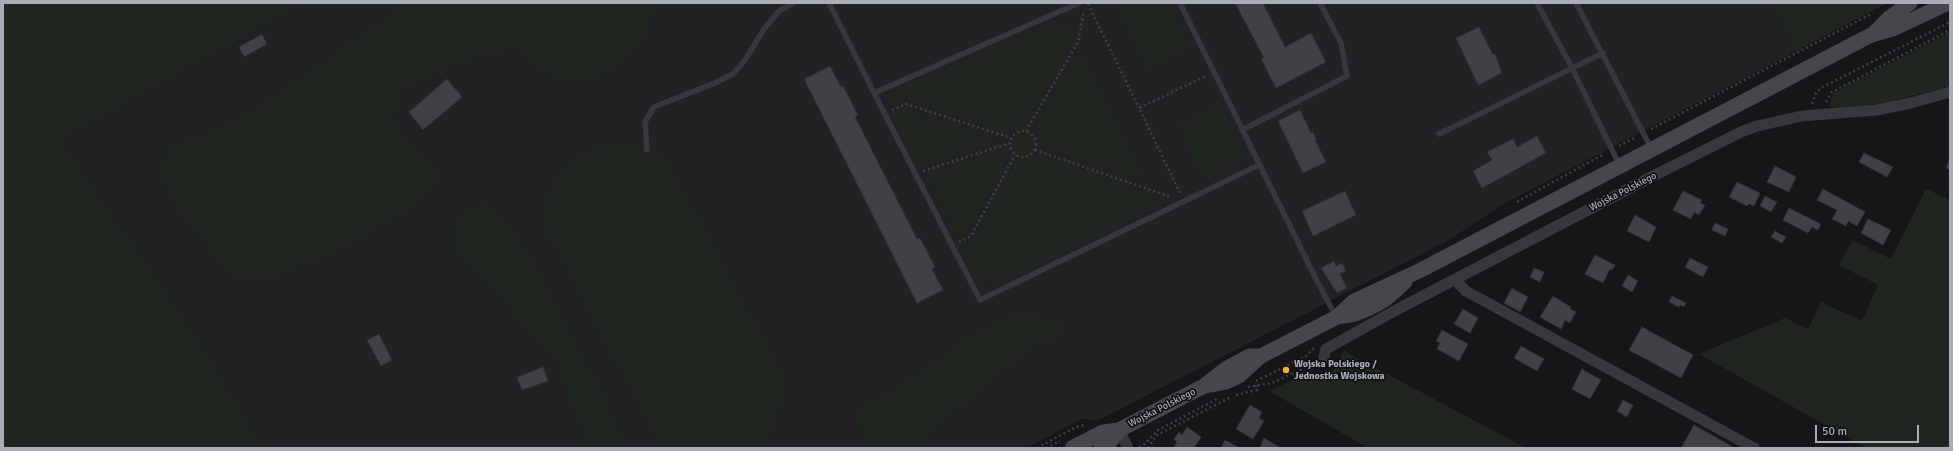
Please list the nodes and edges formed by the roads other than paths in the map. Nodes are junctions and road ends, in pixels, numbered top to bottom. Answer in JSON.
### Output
{"nodes":[{"id":1,"x":793,"y":3,"type":"edge"},
{"id":2,"x":829,"y":3,"type":"edge"},
{"id":3,"x":1079,"y":3,"type":"edge"},
{"id":4,"x":1180,"y":3,"type":"edge"},
{"id":5,"x":1320,"y":3,"type":"edge"},
{"id":6,"x":1537,"y":3,"type":"edge"},
{"id":7,"x":1576,"y":3,"type":"edge"},
{"id":8,"x":1910,"y":3,"type":"edge"},
{"id":9,"x":1948,"y":3,"type":"edge"},
{"id":10,"x":1871,"y":35,"type":"junction"},
{"id":11,"x":1603,"y":53,"type":"junction"},
{"id":12,"x":1572,"y":68,"type":"junction"},
{"id":13,"x":1950,"y":92,"type":"edge"},
{"id":14,"x":874,"y":93,"type":"junction"},
{"id":15,"x":1242,"y":130,"type":"junction"},
{"id":16,"x":1439,"y":134,"type":"dead end"},
{"id":17,"x":1652,"y":149,"type":"junction"},
{"id":18,"x":647,"y":150,"type":"dead end"},
{"id":19,"x":1259,"y":165,"type":"junction"},
{"id":20,"x":1620,"y":166,"type":"junction"},
{"id":21,"x":1455,"y":280,"type":"junction"},
{"id":22,"x":1337,"y":317,"type":"junction"},
{"id":23,"x":1324,"y":358,"type":"road end"},
{"id":24,"x":1119,"y":430,"type":"junction"},
{"id":25,"x":1072,"y":448,"type":"edge"},
{"id":26,"x":1101,"y":448,"type":"edge"},
{"id":27,"x":1128,"y":448,"type":"edge"},
{"id":28,"x":1754,"y":448,"type":"edge"}],
"edges":[{"from":1,"to":18,"type":"lane"},
{"from":2,"to":14,"type":"lane"},
{"from":3,"to":14,"type":"lane"},
{"from":4,"to":15,"type":"lane"},
{"from":5,"to":15,"type":"lane"},
{"from":6,"to":12,"type":"lane"},
{"from":7,"to":11,"type":"lane"},
{"from":8,"to":10,"type":"main road","name":"Wojska Polskiego"},
{"from":9,"to":10,"type":"main road","name":"Wojska Polskiego"},
{"from":10,"to":17,"type":"main road","name":"Wojska Polskiego"},
{"from":11,"to":12,"type":"lane"},
{"from":11,"to":17,"type":"lane"},
{"from":12,"to":16,"type":"lane"},
{"from":12,"to":20,"type":"lane"},
{"from":13,"to":21,"type":"street","name":"Wojska Polskiego"},
{"from":14,"to":19,"type":"lane"},
{"from":15,"to":19,"type":"lane"},
{"from":17,"to":20,"type":"main road","name":"Wojska Polskiego"},
{"from":19,"to":22,"type":"lane"},
{"from":20,"to":22,"type":"main road","name":"Wojska Polskiego"},
{"from":21,"to":23,"type":"street","name":"Wojska Polskiego"},
{"from":21,"to":28,"type":"street"},
{"from":22,"to":24,"type":"main road","name":"Wojska Polskiego"},
{"from":24,"to":25,"type":"main road","name":"Wojska Polskiego"},
{"from":24,"to":26,"type":"main road","name":"Wojska Polskiego"},
{"from":24,"to":27,"type":"street"}]}
